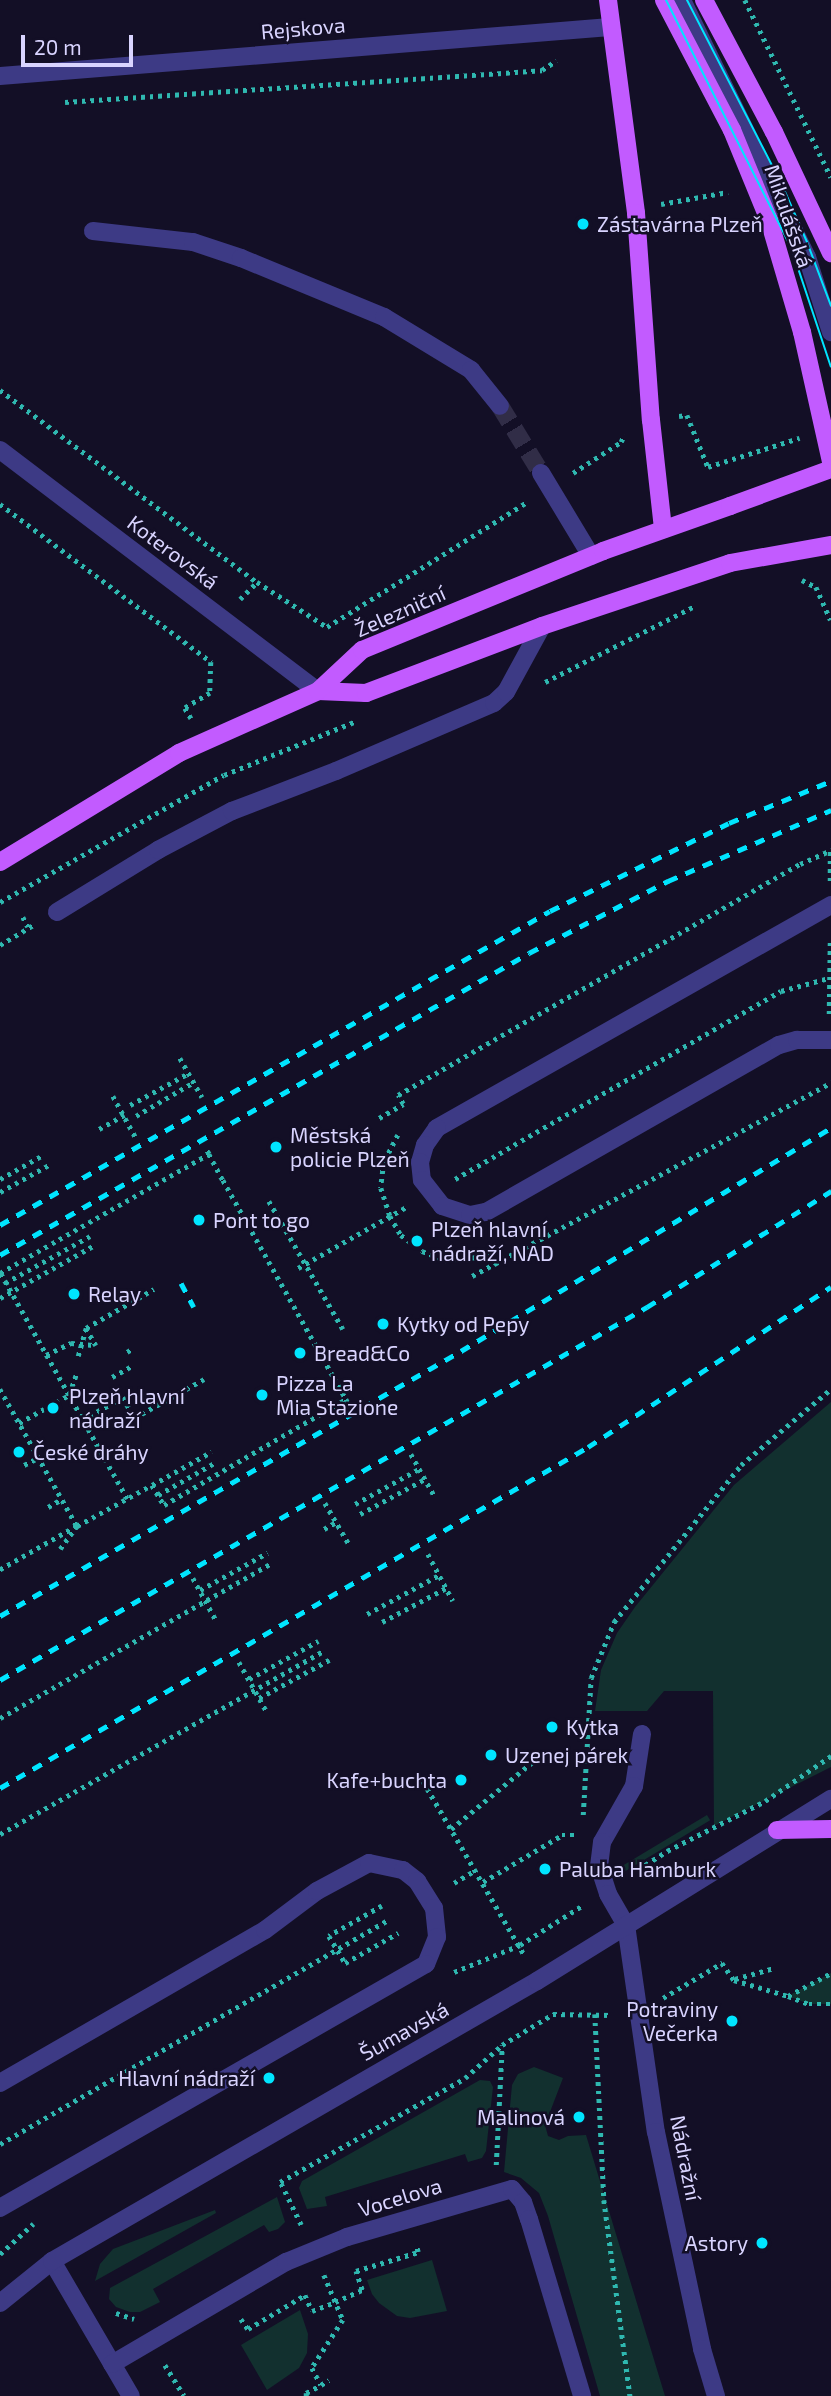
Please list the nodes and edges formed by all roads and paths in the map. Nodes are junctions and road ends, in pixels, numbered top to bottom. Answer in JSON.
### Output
{"nodes":[{"id":1,"x":608,"y":0,"type":"edge"},
{"id":2,"x":664,"y":0,"type":"edge"},
{"id":3,"x":682,"y":0,"type":"edge"},
{"id":4,"x":704,"y":0,"type":"edge"},
{"id":5,"x":745,"y":0,"type":"edge"},
{"id":6,"x":610,"y":27,"type":"junction"},
{"id":7,"x":565,"y":55,"type":"dead end"},
{"id":8,"x":0,"y":76,"type":"edge"},
{"id":9,"x":56,"y":103,"type":"dead end"},
{"id":10,"x":831,"y":177,"type":"edge"},
{"id":11,"x":733,"y":192,"type":"dead end"},
{"id":12,"x":661,"y":217,"type":"dead end"},
{"id":13,"x":93,"y":231,"type":"dead end"},
{"id":14,"x":831,"y":253,"type":"edge"},
{"id":15,"x":831,"y":332,"type":"edge"},
{"id":16,"x":0,"y":390,"type":"edge"},
{"id":17,"x":677,"y":402,"type":"dead end"},
{"id":18,"x":500,"y":406,"type":"tunnel mouth"},
{"id":19,"x":678,"y":416,"type":"dead end"},
{"id":20,"x":691,"y":427,"type":"dead end"},
{"id":21,"x":625,"y":432,"type":"dead end"},
{"id":22,"x":802,"y":437,"type":"dead end"},
{"id":23,"x":0,"y":450,"type":"edge"},
{"id":24,"x":831,"y":462,"type":"edge"},
{"id":25,"x":831,"y":469,"type":"edge"},
{"id":26,"x":545,"y":480,"type":"junction"},
{"id":27,"x":0,"y":504,"type":"edge"},
{"id":28,"x":663,"y":529,"type":"junction"},
{"id":29,"x":831,"y":545,"type":"edge"},
{"id":30,"x":591,"y":556,"type":"junction"},
{"id":31,"x":542,"y":626,"type":"junction"},
{"id":32,"x":318,"y":691,"type":"junction"},
{"id":33,"x":185,"y":708,"type":"dead end"},
{"id":34,"x":831,"y":850,"type":"edge"},
{"id":35,"x":0,"y":862,"type":"edge"},
{"id":36,"x":830,"y":897,"type":"edge"},
{"id":37,"x":57,"y":912,"type":"joint"},
{"id":38,"x":23,"y":917,"type":"dead end"},
{"id":39,"x":29,"y":927,"type":"junction"},
{"id":40,"x":830,"y":927,"type":"edge"},
{"id":41,"x":0,"y":945,"type":"edge"},
{"id":42,"x":829,"y":978,"type":"junction"},
{"id":43,"x":829,"y":1021,"type":"dead end"},
{"id":44,"x":831,"y":1040,"type":"edge"},
{"id":45,"x":180,"y":1058,"type":"dead end"},
{"id":46,"x":189,"y":1073,"type":"junction"},
{"id":47,"x":194,"y":1082,"type":"junction"},
{"id":48,"x":831,"y":1083,"type":"edge"},
{"id":49,"x":113,"y":1096,"type":"dead end"},
{"id":50,"x":202,"y":1097,"type":"dead end"},
{"id":51,"x":131,"y":1105,"type":"dead end"},
{"id":52,"x":124,"y":1115,"type":"junction"},
{"id":53,"x":136,"y":1115,"type":"dead end"},
{"id":54,"x":379,"y":1118,"type":"dead end"},
{"id":55,"x":99,"y":1129,"type":"dead end"},
{"id":56,"x":135,"y":1136,"type":"dead end"},
{"id":57,"x":205,"y":1148,"type":"dead end"},
{"id":58,"x":209,"y":1154,"type":"junction"},
{"id":59,"x":43,"y":1155,"type":"dead end"},
{"id":60,"x":48,"y":1165,"type":"dead end"},
{"id":61,"x":0,"y":1179,"type":"edge"},
{"id":62,"x":0,"y":1192,"type":"edge"},
{"id":63,"x":429,"y":1193,"type":"junction"},
{"id":64,"x":269,"y":1201,"type":"dead end"},
{"id":65,"x":90,"y":1236,"type":"dead end"},
{"id":66,"x":95,"y":1245,"type":"dead end"},
{"id":67,"x":306,"y":1265,"type":"junction"},
{"id":68,"x":298,"y":1268,"type":"dead end"},
{"id":69,"x":472,"y":1276,"type":"dead end"},
{"id":70,"x":5,"y":1283,"type":"junction"},
{"id":71,"x":154,"y":1289,"type":"dead end"},
{"id":72,"x":11,"y":1292,"type":"junction"},
{"id":73,"x":0,"y":1298,"type":"edge"},
{"id":74,"x":86,"y":1328,"type":"junction"},
{"id":75,"x":343,"y":1329,"type":"dead end"},
{"id":76,"x":71,"y":1343,"type":"junction"},
{"id":77,"x":81,"y":1344,"type":"junction"},
{"id":78,"x":46,"y":1355,"type":"junction"},
{"id":79,"x":134,"y":1365,"type":"dead end"},
{"id":80,"x":112,"y":1377,"type":"dead end"},
{"id":81,"x":76,"y":1378,"type":"dead end"},
{"id":82,"x":204,"y":1379,"type":"dead end"},
{"id":83,"x":0,"y":1389,"type":"edge"},
{"id":84,"x":831,"y":1389,"type":"edge"},
{"id":85,"x":85,"y":1392,"type":"dead end"},
{"id":86,"x":69,"y":1395,"type":"junction"},
{"id":87,"x":346,"y":1399,"type":"junction"},
{"id":88,"x":349,"y":1405,"type":"dead end"},
{"id":89,"x":82,"y":1420,"type":"junction"},
{"id":90,"x":19,"y":1423,"type":"junction"},
{"id":91,"x":211,"y":1452,"type":"dead end"},
{"id":92,"x":411,"y":1454,"type":"dead end"},
{"id":93,"x":38,"y":1458,"type":"junction"},
{"id":94,"x":216,"y":1462,"type":"dead end"},
{"id":95,"x":24,"y":1465,"type":"dead end"},
{"id":96,"x":419,"y":1469,"type":"junction"},
{"id":97,"x":425,"y":1479,"type":"junction"},
{"id":98,"x":152,"y":1485,"type":"junction"},
{"id":99,"x":158,"y":1494,"type":"junction"},
{"id":100,"x":435,"y":1497,"type":"dead end"},
{"id":101,"x":62,"y":1499,"type":"junction"},
{"id":102,"x":127,"y":1499,"type":"junction"},
{"id":103,"x":326,"y":1503,"type":"dead end"},
{"id":104,"x":355,"y":1504,"type":"dead end"},
{"id":105,"x":48,"y":1507,"type":"dead end"},
{"id":106,"x":360,"y":1514,"type":"dead end"},
{"id":107,"x":336,"y":1522,"type":"junction"},
{"id":108,"x":77,"y":1526,"type":"junction"},
{"id":109,"x":324,"y":1528,"type":"dead end"},
{"id":110,"x":350,"y":1546,"type":"dead end"},
{"id":111,"x":60,"y":1549,"type":"dead end"},
{"id":112,"x":267,"y":1553,"type":"dead end"},
{"id":113,"x":428,"y":1554,"type":"dead end"},
{"id":114,"x":272,"y":1563,"type":"dead end"},
{"id":115,"x":0,"y":1570,"type":"edge"},
{"id":116,"x":439,"y":1575,"type":"junction"},
{"id":117,"x":193,"y":1578,"type":"dead end"},
{"id":118,"x":446,"y":1588,"type":"junction"},
{"id":119,"x":200,"y":1590,"type":"junction"},
{"id":120,"x":205,"y":1600,"type":"junction"},
{"id":121,"x":453,"y":1601,"type":"dead end"},
{"id":122,"x":367,"y":1614,"type":"dead end"},
{"id":123,"x":217,"y":1622,"type":"dead end"},
{"id":124,"x":382,"y":1622,"type":"dead end"},
{"id":125,"x":318,"y":1641,"type":"dead end"},
{"id":126,"x":324,"y":1651,"type":"dead end"},
{"id":127,"x":329,"y":1660,"type":"dead end"},
{"id":128,"x":239,"y":1662,"type":"dead end"},
{"id":129,"x":249,"y":1679,"type":"junction"},
{"id":130,"x":254,"y":1689,"type":"junction"},
{"id":131,"x":259,"y":1698,"type":"junction"},
{"id":132,"x":267,"y":1712,"type":"dead end"},
{"id":133,"x":0,"y":1718,"type":"edge"},
{"id":134,"x":642,"y":1734,"type":"dead end"},
{"id":135,"x":585,"y":1756,"type":"junction"},
{"id":136,"x":831,"y":1756,"type":"edge"},
{"id":137,"x":423,"y":1782,"type":"dead end"},
{"id":138,"x":831,"y":1799,"type":"edge"},
{"id":139,"x":583,"y":1822,"type":"dead end"},
{"id":140,"x":451,"y":1829,"type":"junction"},
{"id":141,"x":831,"y":1829,"type":"edge"},
{"id":142,"x":777,"y":1830,"type":"junction"},
{"id":143,"x":0,"y":1835,"type":"edge"},
{"id":144,"x":578,"y":1836,"type":"dead end"},
{"id":145,"x":476,"y":1870,"type":"junction"},
{"id":146,"x":483,"y":1882,"type":"junction"},
{"id":147,"x":454,"y":1883,"type":"dead end"},
{"id":148,"x":607,"y":1890,"type":"junction"},
{"id":149,"x":580,"y":1895,"type":"dead end"},
{"id":150,"x":382,"y":1906,"type":"dead end"},
{"id":151,"x":580,"y":1907,"type":"junction"},
{"id":152,"x":390,"y":1919,"type":"dead end"},
{"id":153,"x":625,"y":1925,"type":"junction"},
{"id":154,"x":398,"y":1933,"type":"dead end"},
{"id":155,"x":520,"y":1945,"type":"junction"},
{"id":156,"x":337,"y":1950,"type":"junction"},
{"id":157,"x":774,"y":1968,"type":"dead end"},
{"id":158,"x":831,"y":1973,"type":"edge"},
{"id":159,"x":443,"y":1977,"type":"dead end"},
{"id":160,"x":734,"y":1980,"type":"junction"},
{"id":161,"x":788,"y":1996,"type":"junction"},
{"id":162,"x":657,"y":2001,"type":"dead end"},
{"id":163,"x":831,"y":2004,"type":"edge"},
{"id":164,"x":595,"y":2014,"type":"junction"},
{"id":165,"x":616,"y":2016,"type":"dead end"},
{"id":166,"x":502,"y":2045,"type":"junction"},
{"id":167,"x":0,"y":2083,"type":"edge"},
{"id":168,"x":0,"y":2144,"type":"edge"},
{"id":169,"x":497,"y":2150,"type":"dead end"},
{"id":170,"x":0,"y":2208,"type":"edge"},
{"id":171,"x":295,"y":2211,"type":"dead end"},
{"id":172,"x":413,"y":2237,"type":"dead end"},
{"id":173,"x":52,"y":2261,"type":"junction"},
{"id":174,"x":329,"y":2287,"type":"dead end"},
{"id":175,"x":335,"y":2302,"type":"junction"},
{"id":176,"x":0,"y":2303,"type":"edge"},
{"id":177,"x":111,"y":2310,"type":"dead end"},
{"id":178,"x":239,"y":2315,"type":"dead end"},
{"id":179,"x":137,"y":2319,"type":"dead end"},
{"id":180,"x":112,"y":2364,"type":"junction"},
{"id":181,"x":329,"y":2380,"type":"dead end"},
{"id":182,"x":321,"y":2385,"type":"junction"},
{"id":183,"x":131,"y":2396,"type":"edge"},
{"id":184,"x":306,"y":2396,"type":"edge"},
{"id":185,"x":582,"y":2396,"type":"edge"},
{"id":186,"x":630,"y":2396,"type":"edge"},
{"id":187,"x":716,"y":2396,"type":"edge"}],
"edges":[{"from":1,"to":6,"type":"main road"},
{"from":2,"to":24,"type":"main road","name":"Mikulášská"},
{"from":3,"to":15,"type":"street","name":"Mikulášská"},
{"from":4,"to":14,"type":"main road","name":"Mikulášská"},
{"from":5,"to":10,"type":"path"},
{"from":6,"to":8,"type":"street","name":"Rejskova"},
{"from":6,"to":28,"type":"main road"},
{"from":7,"to":9,"type":"path"},
{"from":11,"to":12,"type":"path"},
{"from":13,"to":18,"type":"street"},
{"from":16,"to":26,"type":"path"},
{"from":17,"to":19,"type":"path"},
{"from":20,"to":22,"type":"path"},
{"from":21,"to":26,"type":"path"},
{"from":23,"to":32,"type":"street","name":"Koterovská"},
{"from":25,"to":28,"type":"main road","name":"Železniční","bridge":true},
{"from":26,"to":30,"type":"street"},
{"from":27,"to":33,"type":"path"},
{"from":28,"to":30,"type":"main road","name":"Železniční"},
{"from":29,"to":31,"type":"main road"},
{"from":30,"to":32,"type":"main road","name":"Železniční"},
{"from":31,"to":32,"type":"main road"},
{"from":31,"to":37,"type":"street"},
{"from":32,"to":35,"type":"main road","name":"Železniční"},
{"from":34,"to":36,"type":"path"},
{"from":34,"to":54,"type":"path"},
{"from":36,"to":63,"type":"street"},
{"from":37,"to":39,"type":"path"},
{"from":38,"to":39,"type":"path"},
{"from":39,"to":41,"type":"path"},
{"from":40,"to":42,"type":"path"},
{"from":42,"to":43,"type":"path"},
{"from":42,"to":63,"type":"path"},
{"from":44,"to":63,"type":"street"},
{"from":45,"to":46,"type":"path"},
{"from":46,"to":47,"type":"path"},
{"from":46,"to":51,"type":"path"},
{"from":47,"to":50,"type":"path"},
{"from":47,"to":53,"type":"path"},
{"from":48,"to":69,"type":"path"},
{"from":49,"to":52,"type":"path"},
{"from":52,"to":55,"type":"path"},
{"from":52,"to":56,"type":"path"},
{"from":57,"to":58,"type":"path"},
{"from":58,"to":70,"type":"path"},
{"from":58,"to":87,"type":"path","bridge":true},
{"from":59,"to":61,"type":"path"},
{"from":60,"to":62,"type":"path"},
{"from":63,"to":67,"type":"path"},
{"from":64,"to":67,"type":"path"},
{"from":65,"to":70,"type":"path"},
{"from":66,"to":72,"type":"path"},
{"from":67,"to":68,"type":"path"},
{"from":67,"to":75,"type":"path"},
{"from":70,"to":72,"type":"path"},
{"from":71,"to":74,"type":"path"},
{"from":72,"to":73,"type":"path"},
{"from":72,"to":78,"type":"path"},
{"from":74,"to":77,"type":"path"},
{"from":74,"to":77,"type":"path"},
{"from":76,"to":77,"type":"path"},
{"from":76,"to":77,"type":"path"},
{"from":76,"to":78,"type":"path"},
{"from":78,"to":86,"type":"path"},
{"from":79,"to":80,"type":"path"},
{"from":81,"to":86,"type":"path"},
{"from":82,"to":89,"type":"path"},
{"from":83,"to":90,"type":"path"},
{"from":84,"to":135,"type":"path"},
{"from":85,"to":86,"type":"path"},
{"from":86,"to":89,"type":"path"},
{"from":86,"to":90,"type":"path"},
{"from":87,"to":88,"type":"path"},
{"from":87,"to":99,"type":"path"},
{"from":89,"to":102,"type":"path"},
{"from":90,"to":93,"type":"path"},
{"from":91,"to":98,"type":"path"},
{"from":92,"to":96,"type":"path"},
{"from":93,"to":95,"type":"path"},
{"from":93,"to":101,"type":"path"},
{"from":94,"to":99,"type":"path"},
{"from":96,"to":97,"type":"path"},
{"from":96,"to":104,"type":"path"},
{"from":97,"to":100,"type":"path"},
{"from":97,"to":106,"type":"path"},
{"from":98,"to":99,"type":"path"},
{"from":98,"to":102,"type":"path"},
{"from":101,"to":105,"type":"path"},
{"from":101,"to":108,"type":"path"},
{"from":102,"to":108,"type":"path"},
{"from":103,"to":107,"type":"path"},
{"from":107,"to":109,"type":"path"},
{"from":107,"to":110,"type":"path"},
{"from":108,"to":111,"type":"path"},
{"from":108,"to":115,"type":"path"},
{"from":112,"to":119,"type":"path"},
{"from":113,"to":116,"type":"path"},
{"from":114,"to":120,"type":"path"},
{"from":116,"to":118,"type":"path"},
{"from":116,"to":122,"type":"path"},
{"from":117,"to":119,"type":"path"},
{"from":118,"to":121,"type":"path"},
{"from":118,"to":124,"type":"path"},
{"from":119,"to":120,"type":"path"},
{"from":120,"to":123,"type":"path"},
{"from":120,"to":133,"type":"path"},
{"from":125,"to":129,"type":"path"},
{"from":126,"to":130,"type":"path"},
{"from":127,"to":131,"type":"path"},
{"from":128,"to":129,"type":"path"},
{"from":129,"to":130,"type":"path"},
{"from":130,"to":131,"type":"path"},
{"from":130,"to":143,"type":"path"},
{"from":131,"to":132,"type":"path"},
{"from":134,"to":148,"type":"street","name":"Nádražní"},
{"from":135,"to":139,"type":"path"},
{"from":135,"to":140,"type":"path"},
{"from":136,"to":148,"type":"path"},
{"from":137,"to":140,"type":"path"},
{"from":138,"to":142,"type":"street","name":"Šumavská"},
{"from":140,"to":145,"type":"path"},
{"from":141,"to":142,"type":"main road"},
{"from":142,"to":153,"type":"street","name":"Šumavská"},
{"from":144,"to":146,"type":"path"},
{"from":145,"to":146,"type":"path"},
{"from":145,"to":147,"type":"path"},
{"from":146,"to":155,"type":"path"},
{"from":148,"to":151,"type":"path"},
{"from":148,"to":153,"type":"street","name":"Nádražní"},
{"from":149,"to":151,"type":"path"},
{"from":150,"to":156,"type":"path"},
{"from":151,"to":155,"type":"path"},
{"from":152,"to":156,"type":"path"},
{"from":153,"to":173,"type":"street","name":"Šumavská"},
{"from":153,"to":187,"type":"street","name":"Nádražní"},
{"from":154,"to":156,"type":"path"},
{"from":155,"to":159,"type":"path"},
{"from":156,"to":168,"type":"path"},
{"from":157,"to":160,"type":"path"},
{"from":158,"to":161,"type":"path"},
{"from":160,"to":161,"type":"path"},
{"from":160,"to":162,"type":"path"},
{"from":161,"to":163,"type":"path"},
{"from":164,"to":165,"type":"path"},
{"from":164,"to":166,"type":"path"},
{"from":164,"to":186,"type":"path"},
{"from":166,"to":169,"type":"path"},
{"from":166,"to":171,"type":"path"},
{"from":167,"to":170,"type":"street"},
{"from":172,"to":175,"type":"path"},
{"from":173,"to":176,"type":"street","name":"Šumavská"},
{"from":173,"to":180,"type":"street"},
{"from":174,"to":175,"type":"path"},
{"from":175,"to":178,"type":"path"},
{"from":175,"to":182,"type":"path"},
{"from":177,"to":179,"type":"path"},
{"from":180,"to":183,"type":"street"},
{"from":180,"to":185,"type":"street","name":"Vocelova"},
{"from":181,"to":182,"type":"path"},
{"from":182,"to":184,"type":"path"}]}
